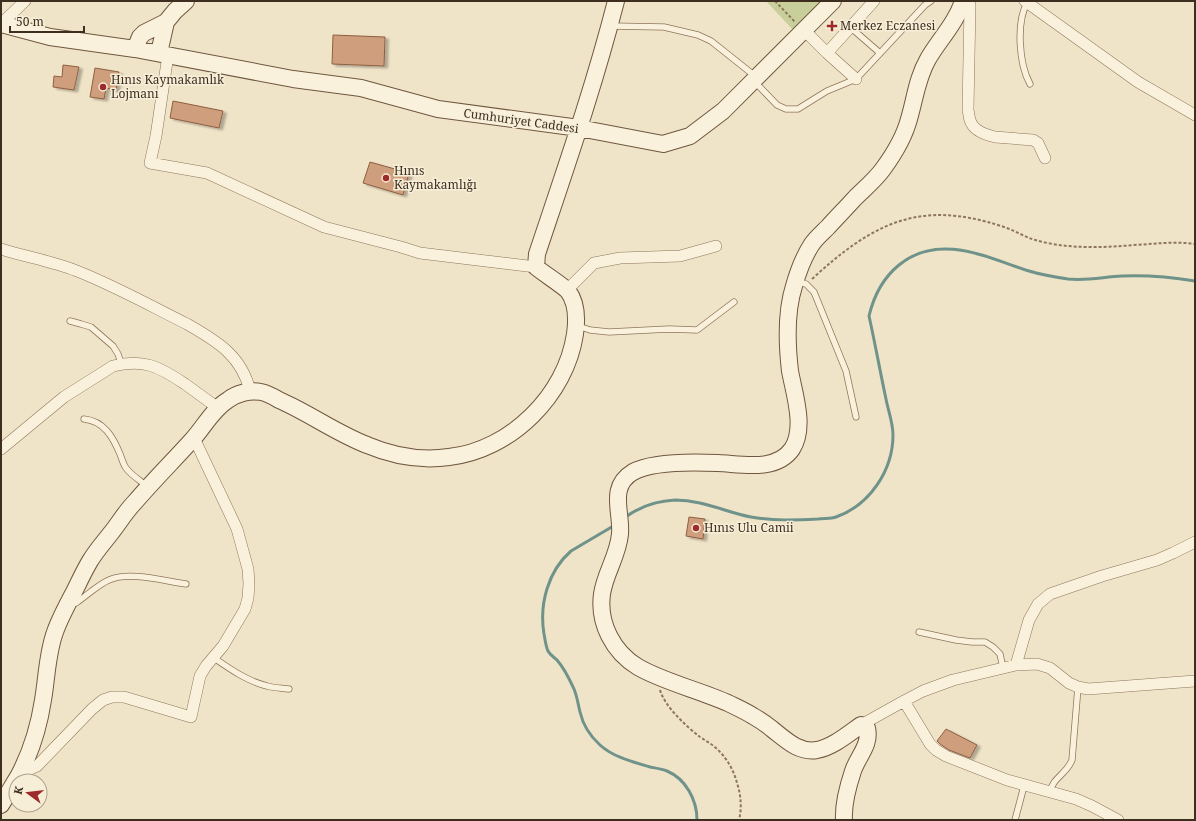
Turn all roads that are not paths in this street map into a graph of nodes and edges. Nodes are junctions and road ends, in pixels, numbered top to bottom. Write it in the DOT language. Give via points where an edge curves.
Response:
graph roads {
  1 [pos="25,1"];
  2 [pos="186,1"];
  3 [pos="616,1"];
  4 [pos="833,1"];
  5 [pos="874,1"];
  6 [pos="931,1"];
  7 [pos="963,1"];
  8 [pos="969,1"];
  9 [pos="1026,2"];
  10 [pos="166,22"];
  11 [pos="1,24"];
  12 [pos="802,24"];
  13 [pos="609,26"];
  14 [pos="850,27"];
  15 [pos="135,49"];
  16 [pos="827,52"];
  17 [pos="880,53"];
  18 [pos="163,54"];
  19 [pos="856,78"];
  20 [pos="755,79"];
  21 [pos="1030,84"];
  22 [pos="1195,115"];
  23 [pos="579,128"];
  24 [pos="1045,158"];
  25 [pos="716,246"];
  26 [pos="1,249"];
  27 [pos="536,268"];
  28 [pos="801,282"];
  29 [pos="567,290"];
  30 [pos="734,302"];
  31 [pos="70,321"];
  32 [pos="576,325"];
  33 [pos="122,363"];
  34 [pos="250,392"];
  35 [pos="218,408"];
  36 [pos="856,417"];
  37 [pos="84,419"];
  38 [pos="194,438"];
  39 [pos="1,449"];
  40 [pos="148,487"];
  41 [pos="1195,542"];
  42 [pos="186,584"];
  43 [pos="68,602"];
  44 [pos="919,632"];
  45 [pos="214,658"];
  46 [pos="1016,665"];
  47 [pos="1003,668"];
  48 [pos="1195,681"];
  49 [pos="1078,687"];
  50 [pos="289,689"];
  51 [pos="904,701"];
  52 [pos="861,726"];
  53 [pos="19,773"];
  54 [pos="21,773"];
  55 [pos="1024,786"];
  56 [pos="1050,792"];
  57 [pos="8,793"];
  58 [pos="1,805"];
  59 [pos="844,820"];
  60 [pos="1015,820"];
  61 [pos="1118,820"];
  1 -- 11 [label="street"];
  2 -- 10 [label="street"];
  3 -- 13 [label="street"];
  4 -- 12 [label="street, Cumhuriyet Caddesi"];
  5 -- 14 [label="street"];
  6 -- 17 [label="lane"];
  7 -- 28 [label="street" via="928,59 917,87 904,136 881,173 813,243 806,255"];
  8 -- 24 [label="street" via="970,122 979,130 994,137 1033,140 1038,143"];
  9 -- 21 [label="lane" via="1021,20 1020,46"];
  9 -- 22 [label="street" via="1138,82"];
  10 -- 15 [label="street" via="144,33"];
  10 -- 18 [label="street"];
  11 -- 15 [label="street, Cumhuriyet Caddesi" via="50,37"];
  12 -- 16 [label="street"];
  12 -- 20 [label="street, Cumhuriyet Caddesi"];
  13 -- 20 [label="lane" via="664,26 698,34 711,41"];
  13 -- 23 [label="street"];
  14 -- 16 [label="street"];
  14 -- 17 [label="lane"];
  15 -- 18 [label="street, Cumhuriyet Caddesi"];
  16 -- 19 [label="street"];
  17 -- 19 [label="lane"];
  18 -- 23 [label="street, Cumhuriyet Caddesi" via="293,79 361,88 438,109"];
  18 -- 27 [label="street" via="156,136 150,163 207,173 324,226 420,253"];
  19 -- 20 [label="lane" via="790,110 777,105"];
  20 -- 23 [label="street, Cumhuriyet Caddesi" via="723,111 690,136 663,144"];
  23 -- 27 [label="street" via="537,254"];
  25 -- 29 [label="street" via="680,256 620,258 594,263"];
  26 -- 34 [label="street" via="76,271 194,328 234,357 245,376"];
  27 -- 29 [label="street"];
  28 -- 36 [label="lane" via="814,292 846,371"];
  28 -- 52 [label="street" via="790,303 788,327 790,370 799,432 795,444 784,458 759,466 714,463 655,465 631,474 619,489 617,498 621,522 618,550 605,581 601,608 604,625 611,640 636,666 745,711 795,746 804,750 816,750 832,745"];
  29 -- 32 [label="street" via="576,312"];
  30 -- 32 [label="lane" via="697,330 609,332"];
  31 -- 33 [label="lane" via="91,327 113,346"];
  32 -- 34 [label="street" via="567,363 545,403 510,434 470,454 427,459 388,453 338,432 292,405 261,392"];
  33 -- 35 [label="street" via="140,363 157,367"];
  33 -- 39 [label="street" via="112,366 64,397"];
  34 -- 35 [label="street" via="238,394"];
  35 -- 38 [label="street"];
  37 -- 40 [label="lane" via="104,426 126,468"];
  38 -- 40 [label="street"];
  38 -- 45 [label="street" via="237,529 250,584 245,608"];
  40 -- 43 [label="street" via="91,560"];
  41 -- 46 [label="street" via="1157,560 1050,594 1038,604 1029,620"];
  42 -- 43 [label="lane" via="121,576 108,580 76,603"];
  43 -- 53 [label="street" via="52,639 39,721"];
  44 -- 47 [label="lane" via="956,640 984,642 1000,654"];
  45 -- 50 [label="lane" via="255,682"];
  45 -- 54 [label="street" via="200,676 191,717 124,697 102,700 37,766"];
  46 -- 47 [label="street"];
  46 -- 49 [label="street" via="1037,664 1050,668"];
  47 -- 51 [label="street" via="953,680"];
  48 -- 49 [label="street" via="1109,688"];
  49 -- 56 [label="lane" via="1072,760 1067,771 1055,780"];
  51 -- 52 [label="street"];
  51 -- 55 [label="street" via="936,750 960,762"];
  52 -- 59 [label="street" via="867,728 869,735 865,749 853,770 846,797"];
  55 -- 56 [label="street"];
  55 -- 60 [label="lane"];
  56 -- 61 [label="street" via="1076,799"];
  57 -- 58 [label="street"];
}
